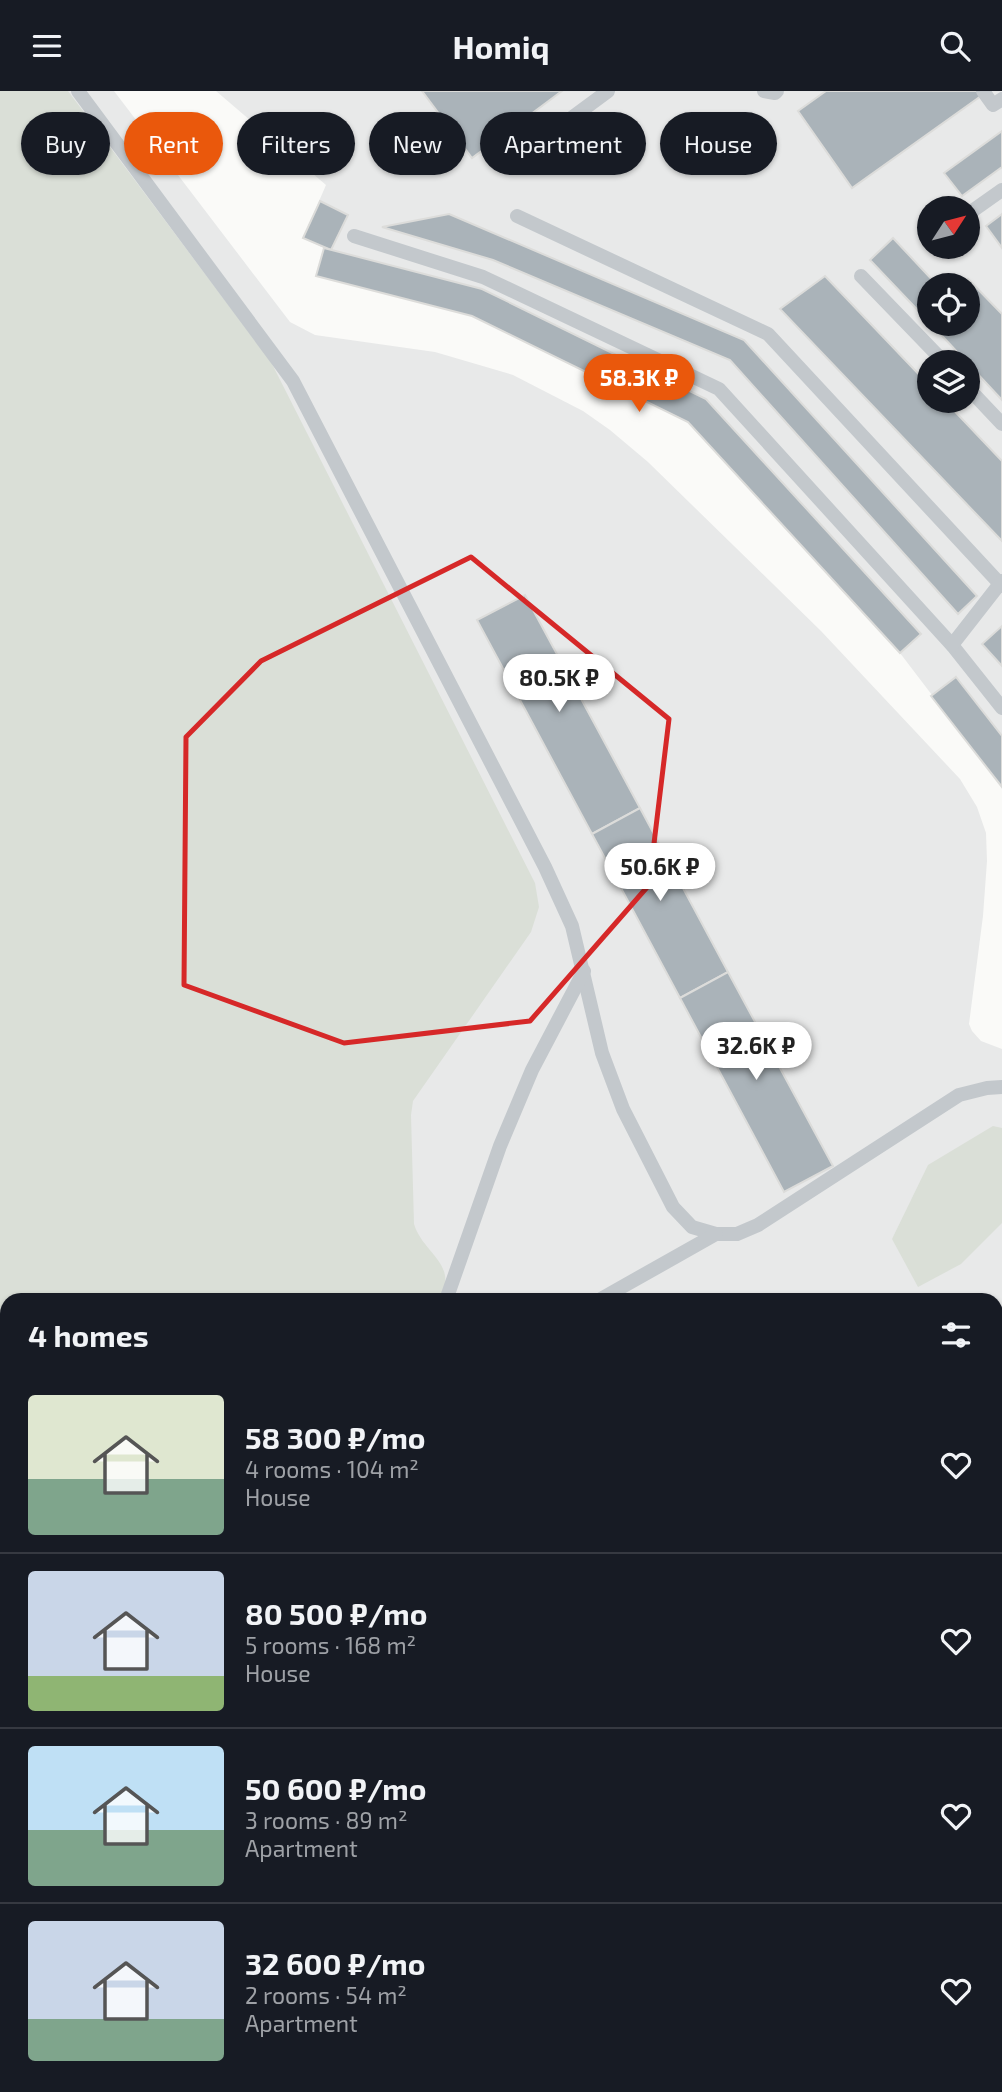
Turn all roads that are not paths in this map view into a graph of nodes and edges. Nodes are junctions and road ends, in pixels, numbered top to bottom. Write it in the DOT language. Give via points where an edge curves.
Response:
graph roads {
  1 [pos="78,91"];
  2 [pos="608,91"];
  3 [pos="983,91"];
  4 [pos="1002,99"];
  5 [pos="580,112"];
  6 [pos="1002,190"];
  7 [pos="980,206"];
  8 [pos="517,216"];
  9 [pos="354,236"];
  10 [pos="861,276"];
  11 [pos="932,350"];
  12 [pos="980,401"];
  13 [pos="1002,424"];
  14 [pos="1001,583"];
  15 [pos="952,645"];
  16 [pos="1002,708"];
  17 [pos="584,971"];
  18 [pos="1002,1087"];
  19 [pos="716,1234"];
  20 [pos="448,1293"];
  21 [pos="611,1293"];
  1 -- 17 [label="lane" via="293,381 545,867 572,926"];
  2 -- 5 [label="lane"];
  3 -- 4 [label="lane" via="993,105"];
  6 -- 7 [label="lane"];
  8 -- 14 [label="lane" via="768,334"];
  9 -- 15 [label="lane" via="483,277 719,389"];
  10 -- 11 [label="lane"];
  12 -- 13 [label="lane"];
  14 -- 15 [label="lane"];
  15 -- 16 [label="lane"];
  17 -- 19 [label="lane" via="602,1053 629,1120 673,1207 692,1227"];
  17 -- 20 [label="lane" via="532,1070 500,1146"];
  18 -- 19 [label="lane" via="959,1095 758,1225 737,1234"];
  19 -- 21 [label="lane"];
}
